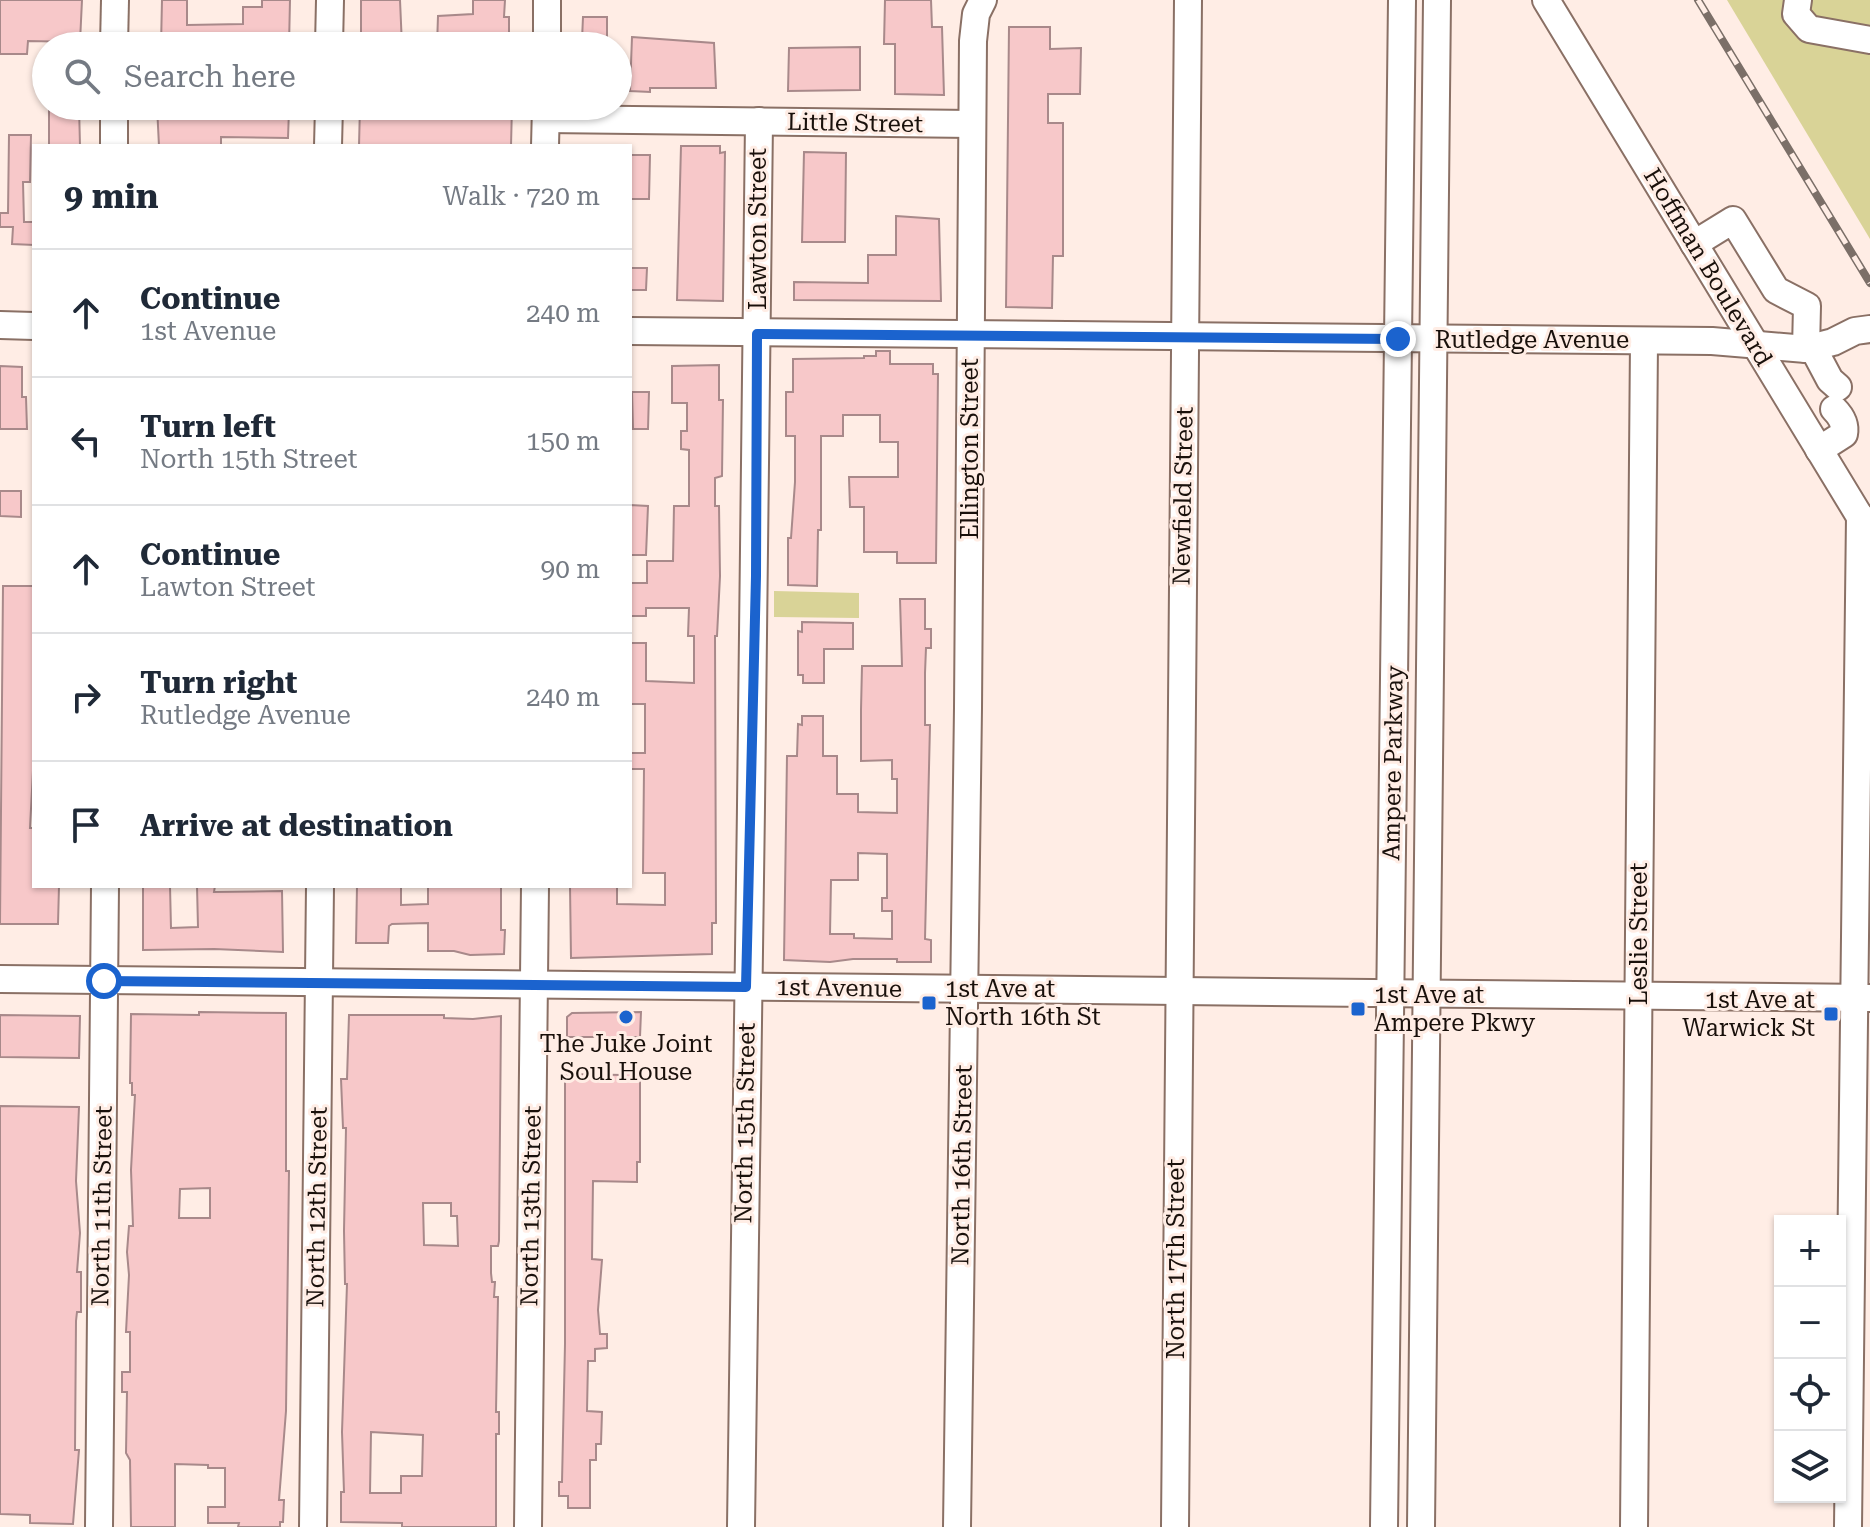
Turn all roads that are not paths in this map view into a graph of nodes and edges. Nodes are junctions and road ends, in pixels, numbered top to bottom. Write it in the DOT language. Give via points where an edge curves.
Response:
graph roads {
  1 [pos="115,0"];
  2 [pos="330,0"];
  3 [pos="547,0"];
  4 [pos="983,0"];
  5 [pos="1188,0"];
  6 [pos="1402,0"];
  7 [pos="1437,0"];
  8 [pos="1546,0"];
  9 [pos="1798,0"];
  10 [pos="114,32"];
  11 [pos="329,32"];
  12 [pos="547,32"];
  13 [pos="1870,40"];
  14 [pos="632,116"];
  15 [pos="114,120"];
  16 [pos="329,120"];
  17 [pos="546,120"];
  18 [pos="759,121"];
  19 [pos="972,124"];
  20 [pos="114,144"];
  21 [pos="328,144"];
  22 [pos="545,144"];
  23 [pos="1694,244"];
  24 [pos="1865,324"];
  25 [pos="0,325"];
  26 [pos="32,326"];
  27 [pos="632,331"];
  28 [pos="757,334"];
  29 [pos="971,336"];
  30 [pos="1184,337"];
  31 [pos="1398,339"];
  32 [pos="1434,339"];
  33 [pos="1644,341"];
  34 [pos="1754,343"];
  35 [pos="1809,349"];
  36 [pos="1819,450"];
  37 [pos="1865,524"];
  38 [pos="756,576"];
  39 [pos="968,708"];
  40 [pos="105,888"];
  41 [pos="320,888"];
  42 [pos="535,888"];
  43 [pos="0,979"];
  44 [pos="104,981"];
  45 [pos="319,983"];
  46 [pos="534,985"];
  47 [pos="746,987"];
  48 [pos="964,990"];
  49 [pos="1178,991"];
  50 [pos="1391,993"];
  51 [pos="1427,994"];
  52 [pos="1638,996"];
  53 [pos="1862,998"];
  54 [pos="1861,1197"];
  55 [pos="1860,1409"];
  56 [pos="99,1527"];
  57 [pos="313,1527"];
  58 [pos="528,1527"];
  59 [pos="741,1527"];
  60 [pos="957,1527"];
  61 [pos="1175,1527"];
  62 [pos="1384,1527"];
  63 [pos="1421,1527"];
  64 [pos="1634,1527"];
  65 [pos="1848,1527"];
  1 -- 10 [label="street"];
  2 -- 11 [label="street"];
  3 -- 12 [label="street"];
  4 -- 19 [label="street, Ellington Street" via="974,26"];
  5 -- 30 [label="street, Newfield Street"];
  6 -- 31 [label="street, Ampere Parkway"];
  7 -- 32 [label="street, Ampere Parkway"];
  8 -- 23 [label="street, Hoffman Boulevard"];
  9 -- 13 [label="street" via="1796,14 1809,29"];
  14 -- 18 [label="street, Little Street"];
  15 -- 20 [label="street"];
  16 -- 21 [label="street"];
  17 -- 22 [label="street"];
  18 -- 19 [label="street, Little Street"];
  18 -- 28 [label="street, Lawton Street"];
  19 -- 29 [label="street, Ellington Street"];
  23 -- 34 [label="street, Hoffman Boulevard"];
  23 -- 35 [label="street" via="1733,220 1776,290 1807,306"];
  24 -- 35 [label="street, Rutledge Avenue"];
  25 -- 26 [label="street"];
  27 -- 28 [label="street, Rutledge Avenue"];
  28 -- 29 [label="street, Rutledge Avenue"];
  28 -- 38 [label="street, Lawton Street"];
  29 -- 30 [label="street, Rutledge Avenue"];
  29 -- 39 [label="street, Ellington Street"];
  30 -- 31 [label="street, Rutledge Avenue"];
  30 -- 49 [label="street, Newfield Street"];
  31 -- 32 [label="street, Rutledge Avenue"];
  31 -- 50 [label="street, Ampere Parkway"];
  32 -- 33 [label="street, Rutledge Avenue"];
  32 -- 51 [label="street, Ampere Parkway"];
  33 -- 34 [label="street, Rutledge Avenue"];
  33 -- 52 [label="street, Leslie Street"];
  34 -- 35 [label="street, Rutledge Avenue"];
  34 -- 36 [label="street, Hoffman Boulevard"];
  35 -- 36 [label="street" via="1836,398 1845,429"];
  36 -- 37 [label="street, Hoffman Boulevard"];
  37 -- 53 [label="street"];
  38 -- 47 [label="street, North 15th Street"];
  39 -- 48 [label="street, North 16th Street"];
  40 -- 44 [label="street, North 11th Street"];
  41 -- 45 [label="street, North 12th Street"];
  42 -- 46 [label="street, North 13th Street"];
  43 -- 44 [label="street, 1st Avenue"];
  44 -- 45 [label="street, 1st Avenue"];
  44 -- 56 [label="street, North 11th Street"];
  45 -- 46 [label="street, 1st Avenue"];
  45 -- 57 [label="street, North 12th Street"];
  46 -- 47 [label="street, 1st Avenue"];
  46 -- 58 [label="street, North 13th Street"];
  47 -- 48 [label="street, 1st Avenue"];
  47 -- 59 [label="street, North 15th Street"];
  48 -- 49 [label="street, 1st Avenue"];
  48 -- 60 [label="street, North 16th Street"];
  49 -- 50 [label="street, 1st Avenue"];
  49 -- 61 [label="street, North 17th Street"];
  50 -- 51 [label="street, 1st Avenue"];
  50 -- 62 [label="street, Ampere Parkway"];
  51 -- 52 [label="street, 1st Avenue"];
  51 -- 63 [label="street, Ampere Parkway"];
  52 -- 53 [label="street, 1st Avenue"];
  52 -- 64 [label="street, Leslie Street"];
  53 -- 54 [label="street"];
  54 -- 55 [label="street"];
  55 -- 65 [label="street"];
}
